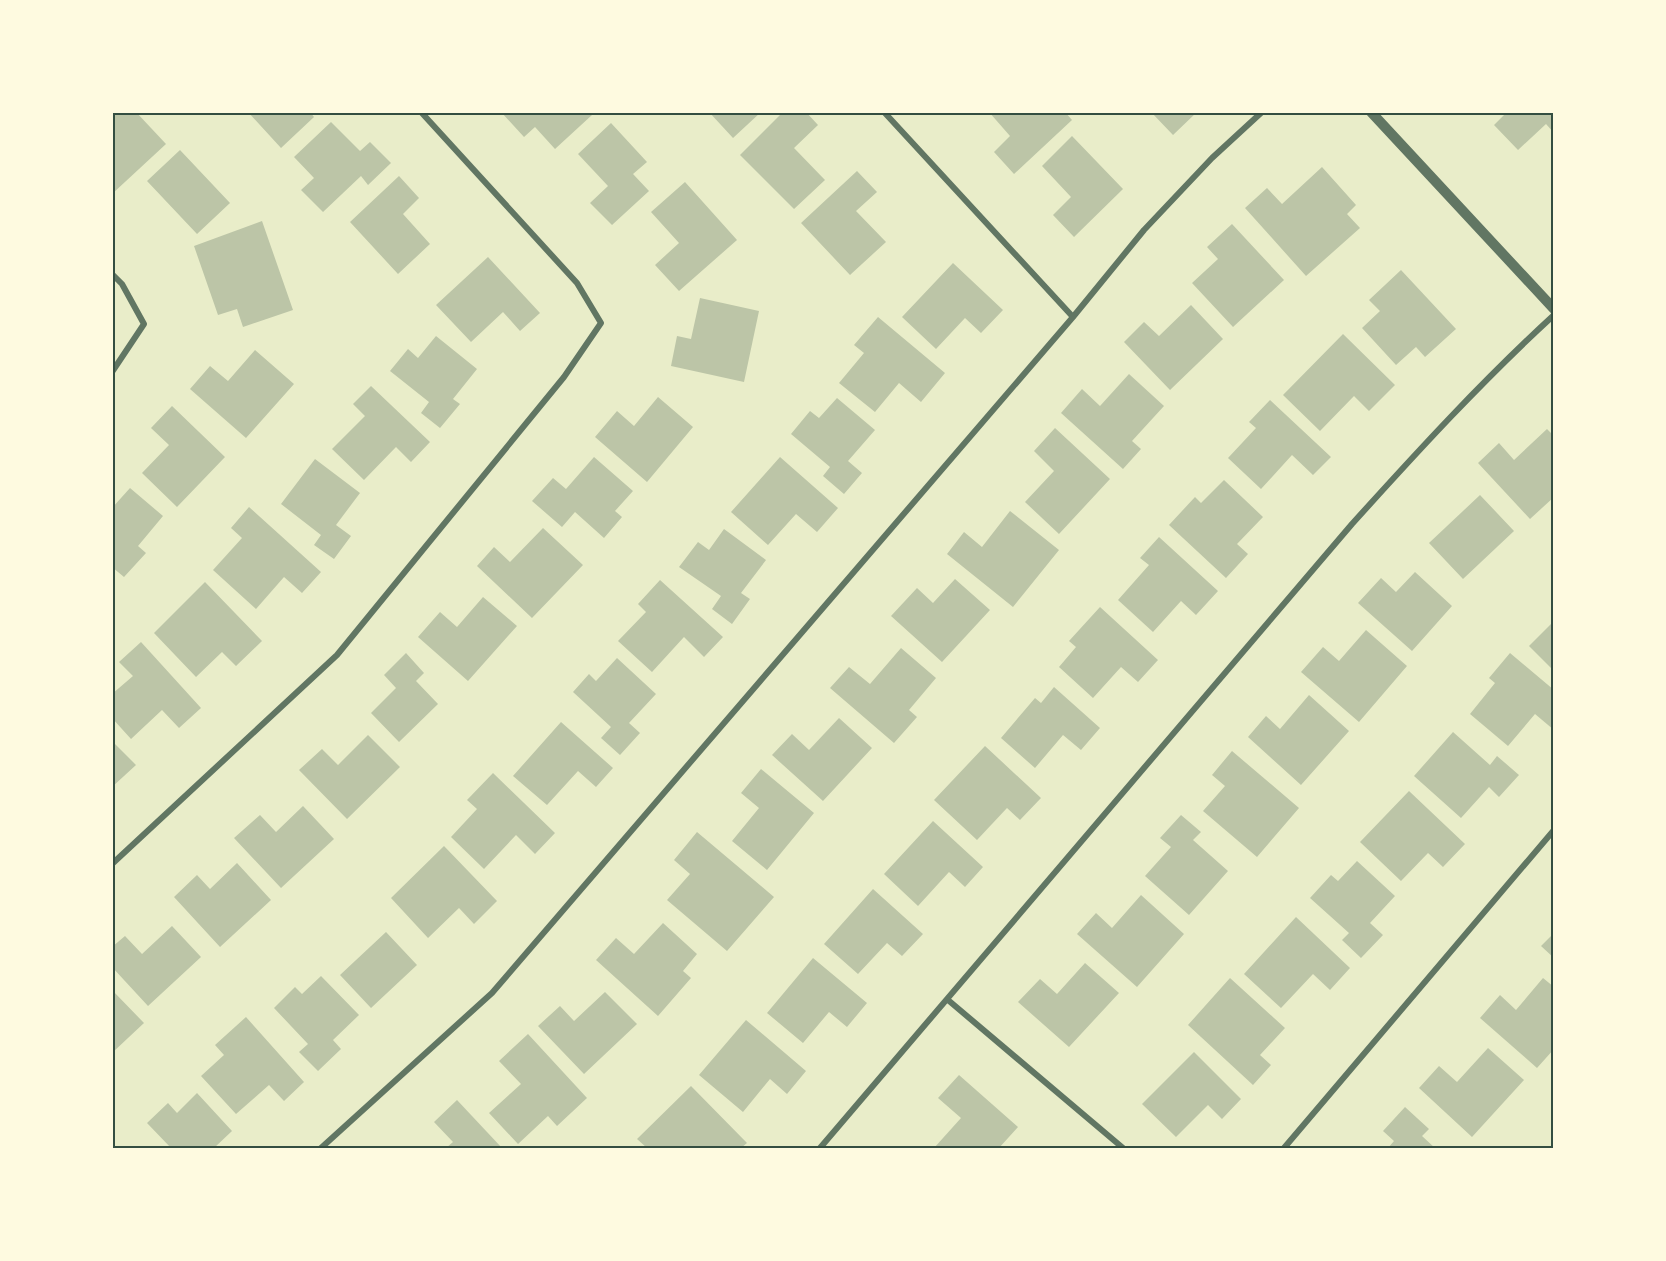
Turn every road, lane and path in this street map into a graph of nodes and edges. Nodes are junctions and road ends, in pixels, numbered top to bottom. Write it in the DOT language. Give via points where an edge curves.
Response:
graph roads {
  1 [pos="421,112"];
  2 [pos="884,112"];
  3 [pos="1262,112"];
  4 [pos="1371,112"];
  5 [pos="112,274"];
  6 [pos="1554,309"];
  7 [pos="1554,315"];
  8 [pos="1073,317"];
  9 [pos="112,372"];
  10 [pos="1554,830"];
  11 [pos="112,864"];
  12 [pos="948,1000"];
  13 [pos="321,1149"];
  14 [pos="820,1149"];
  15 [pos="1123,1149"];
  16 [pos="1284,1149"];
  1 -- 11 [label="street" via="577,282 601,323 564,377 337,655"];
  2 -- 8 [label="street"];
  3 -- 8 [label="street" via="1144,230"];
  4 -- 6 [label="street"];
  5 -- 9 [label="street" via="122,284 144,324"];
  7 -- 12 [label="street" via="1399,471"];
  8 -- 13 [label="street" via="492,993"];
  10 -- 16 [label="street"];
  12 -- 14 [label="street"];
  12 -- 15 [label="street"];
}
